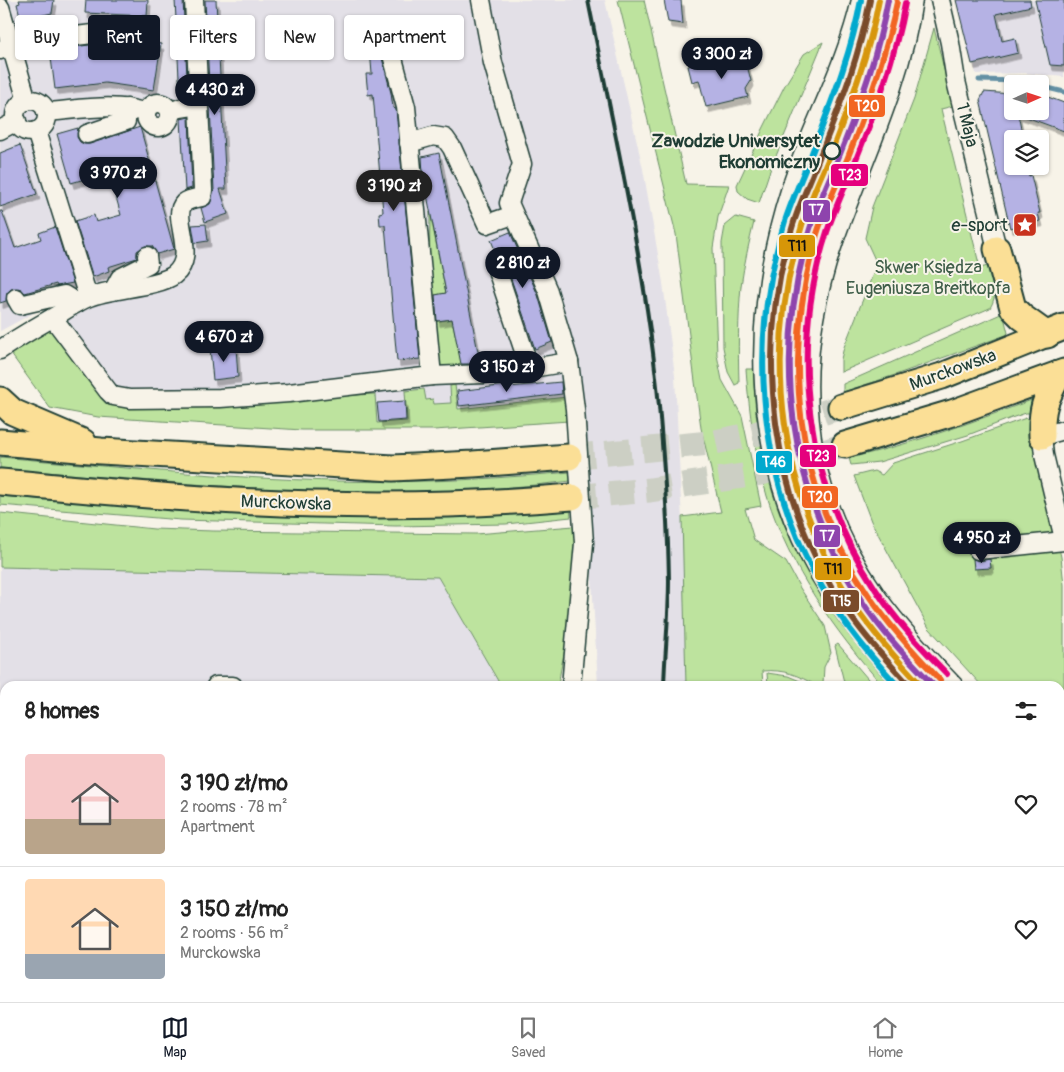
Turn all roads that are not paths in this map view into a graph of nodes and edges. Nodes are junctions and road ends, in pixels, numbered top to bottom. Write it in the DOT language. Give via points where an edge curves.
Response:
graph roads {
  1 [pos="194,0"];
  2 [pos="481,0"];
  3 [pos="861,0"];
  4 [pos="912,0"];
  5 [pos="940,0"];
  6 [pos="0,7"];
  7 [pos="88,35"];
  8 [pos="6,48"];
  9 [pos="393,60"];
  10 [pos="27,101"];
  11 [pos="199,105"];
  12 [pos="127,108"];
  13 [pos="46,112"];
  14 [pos="17,121"];
  15 [pos="0,130"];
  16 [pos="36,131"];
  17 [pos="87,134"];
  18 [pos="409,143"];
  19 [pos="513,215"];
  20 [pos="997,249"];
  21 [pos="147,256"];
  22 [pos="498,272"];
  23 [pos="114,289"];
  24 [pos="16,298"];
  25 [pos="82,300"];
  26 [pos="53,318"];
  27 [pos="1056,331"];
  28 [pos="0,350"];
  29 [pos="569,362"];
  30 [pos="530,369"];
  31 [pos="1062,373"];
  32 [pos="432,376"];
  33 [pos="0,400"];
  34 [pos="841,407"];
  35 [pos="1053,433"];
  36 [pos="0,442"];
  37 [pos="845,445"];
  38 [pos="101,451"];
  39 [pos="569,457"];
  40 [pos="0,482"];
  41 [pos="572,496"];
  42 [pos="1064,540"];
  43 [pos="978,550"];
  44 [pos="570,681"];
  45 [pos="901,681"];
  46 [pos="949,681"];
  1 -- 11 [label="street"];
  2 -- 19 [label="street" via="493,63 522,164 508,203"];
  3 -- 45 [label="street" via="848,45 790,190 772,258 764,320 763,368 772,451 781,487 805,548 847,616"];
  4 -- 46 [label="street" via="897,72 835,239 819,294 810,342 808,407 812,446 834,524 854,562 890,615"];
  5 -- 20 [label="street, 1 Maja"];
  6 -- 8 [label="street"];
  7 -- 8 [label="street" via="23,42"];
  8 -- 10 [label="street"];
  9 -- 18 [label="street" via="406,107"];
  10 -- 13 [label="street" via="41,104"];
  10 -- 14 [label="street" via="16,111"];
  11 -- 12 [label="street" via="170,112 167,124 160,127 146,121 145,113"];
  11 -- 23 [label="street" via="203,190 202,197 184,203 180,212 185,248 183,262 166,280"];
  12 -- 13 [label="street"];
  12 -- 17 [label="street" via="126,121"];
  13 -- 16 [label="street" via="45,125"];
  14 -- 15 [label="street"];
  14 -- 16 [label="street" via="25,130"];
  16 -- 25 [label="street"];
  18 -- 19 [label="street" via="433,136 445,138 487,224"];
  18 -- 32 [label="street"];
  19 -- 29 [label="street" via="548,291"];
  20 -- 27 [label="highway" via="1013,308 1022,317"];
  21 -- 23 [label="street" via="148,264 120,278"];
  22 -- 30 [label="street"];
  23 -- 25 [label="street"];
  24 -- 25 [label="street" via="20,304 64,296"];
  25 -- 26 [label="street"];
  26 -- 28 [label="street"];
  26 -- 32 [label="street" via="108,391 117,397 130,399 279,394"];
  27 -- 34 [label="highway, Murckowska" via="942,376"];
  29 -- 30 [label="street"];
  29 -- 44 [label="street" via="584,543"];
  30 -- 32 [label="street"];
  31 -- 35 [label="highway" via="1044,402 1041,418"];
  31 -- 37 [label="highway" via="952,413"];
  33 -- 38 [label="highway" via="13,412"];
  35 -- 42 [label="street" via="1044,455"];
  36 -- 38 [label="highway"];
  38 -- 39 [label="highway" via="393,468"];
  40 -- 41 [label="highway, Murckowska" via="219,500 312,504 435,505"];
  42 -- 43 [label="street"];
}
